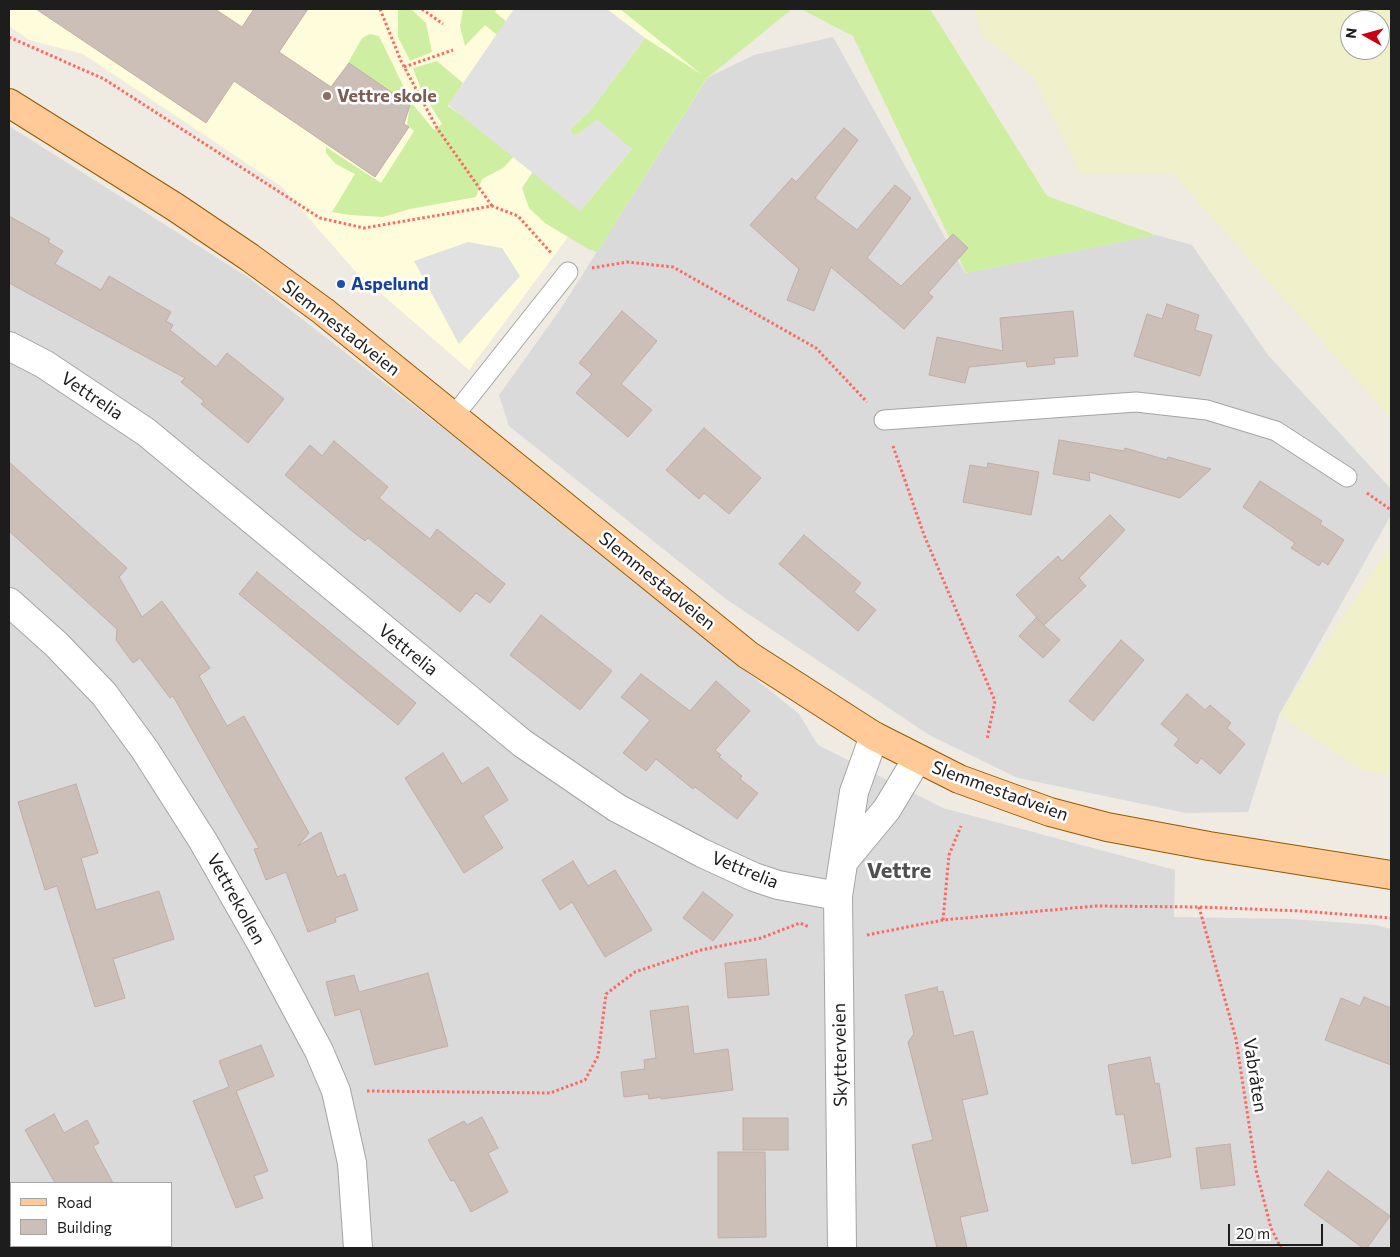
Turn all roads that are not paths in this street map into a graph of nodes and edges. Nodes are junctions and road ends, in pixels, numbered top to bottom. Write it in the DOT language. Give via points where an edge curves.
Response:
graph roads {
  1 [pos="9,103"];
  2 [pos="568,272"];
  3 [pos="9,346"];
  4 [pos="453,417"];
  5 [pos="884,420"];
  6 [pos="1347,477"];
  7 [pos="9,602"];
  8 [pos="874,736"];
  9 [pos="917,759"];
  10 [pos="844,863"];
  11 [pos="1391,875"];
  12 [pos="838,896"];
  13 [pos="358,1248"];
  14 [pos="842,1248"];
  1 -- 4 [label="main road, Slemmestadveien" via="249,257"];
  2 -- 4 [label="lane"];
  3 -- 12 [label="street, Vettrelia" via="44,364 146,432 522,743 616,808 754,877 778,885"];
  4 -- 8 [label="main road, Slemmestadveien" via="748,655"];
  5 -- 6 [label="lane" via="1136,402 1206,410 1276,431"];
  7 -- 13 [label="street, Vettrekollen" via="57,645 104,694 145,750 246,915 319,1051 336,1090 352,1163"];
  8 -- 9 [label="main road, Slemmestadveien"];
  8 -- 10 [label="street, Skytterveien" via="854,792"];
  9 -- 10 [label="street, Skytterveien" via="887,809"];
  9 -- 11 [label="main road, Slemmestadveien" via="960,779 1050,812 1107,827"];
  10 -- 12 [label="street, Skytterveien"];
  12 -- 14 [label="street, Skytterveien"];
}
